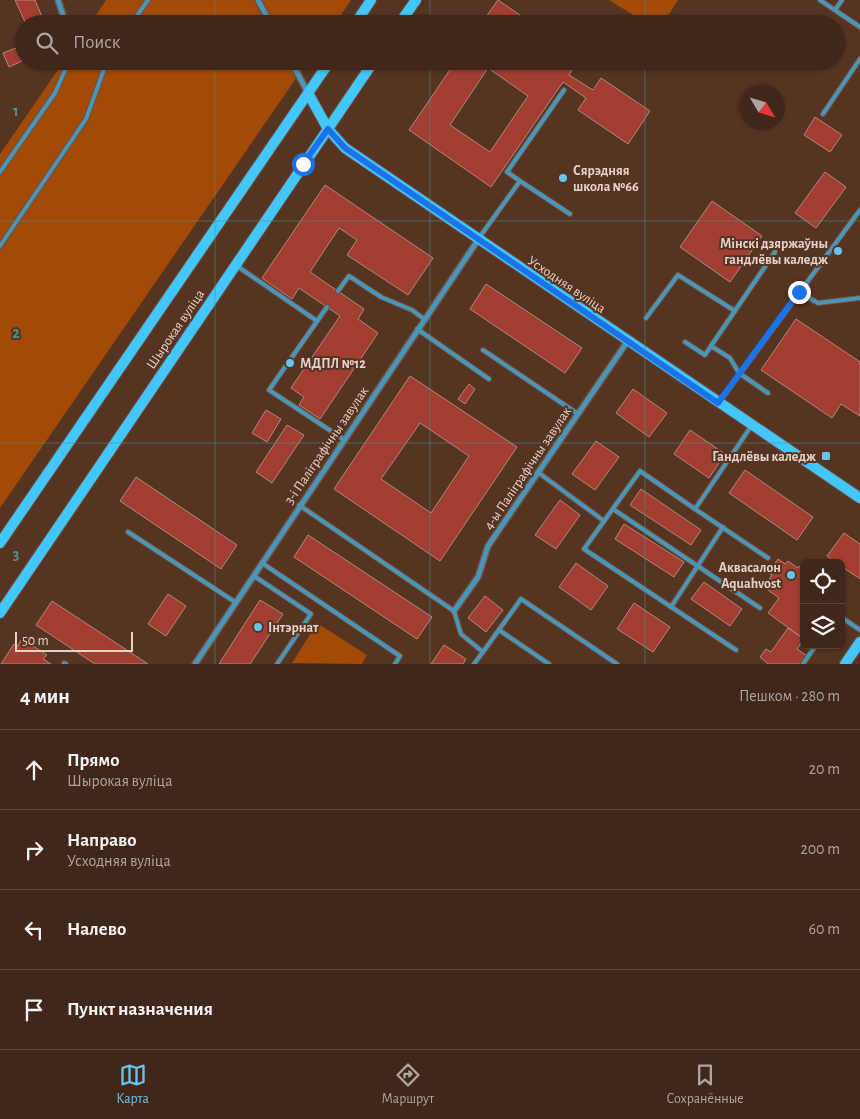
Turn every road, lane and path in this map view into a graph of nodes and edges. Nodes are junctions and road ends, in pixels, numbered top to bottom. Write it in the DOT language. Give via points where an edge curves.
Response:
graph roads {
  1 [pos="58,0"];
  2 [pos="148,0"];
  3 [pos="258,0"];
  4 [pos="371,0"];
  5 [pos="416,0"];
  6 [pos="820,0"];
  7 [pos="842,0"];
  8 [pos="835,10"];
  9 [pos="63,15"];
  10 [pos="137,15"];
  11 [pos="266,15"];
  12 [pos="361,15"];
  13 [pos="405,15"];
  14 [pos="842,15"];
  15 [pos="845,17"];
  16 [pos="860,27"];
  17 [pos="860,59"];
  18 [pos="65,70"];
  19 [pos="104,70"];
  20 [pos="296,70"];
  21 [pos="324,70"];
  22 [pos="368,70"];
  23 [pos="564,90"];
  24 [pos="308,93"];
  25 [pos="823,114"];
  26 [pos="328,129"];
  27 [pos="0,172"];
  28 [pos="520,181"];
  29 [pos="860,210"];
  30 [pos="570,214"];
  31 [pos="478,240"];
  32 [pos="0,246"];
  33 [pos="775,252"];
  34 [pos="235,265"];
  35 [pos="338,291"];
  36 [pos="799,292"];
  37 [pos="860,298"];
  38 [pos="327,307"];
  39 [pos="735,311"];
  40 [pos="646,318"];
  41 [pos="424,319"];
  42 [pos="317,321"];
  43 [pos="417,330"];
  44 [pos="627,342"];
  45 [pos="685,342"];
  46 [pos="711,346"];
  47 [pos="483,350"];
  48 [pos="739,374"];
  49 [pos="489,379"];
  50 [pos="768,393"];
  51 [pos="718,403"];
  52 [pos="578,414"];
  53 [pos="752,425"];
  54 [pos="344,439"];
  55 [pos="539,472"];
  56 [pos="860,498"];
  57 [pos="299,505"];
  58 [pos="695,508"];
  59 [pos="613,509"];
  60 [pos="604,521"];
  61 [pos="723,527"];
  62 [pos="128,532"];
  63 [pos="0,543"];
  64 [pos="768,558"];
  65 [pos="262,563"];
  66 [pos="697,566"];
  67 [pos="254,576"];
  68 [pos="235,602"];
  69 [pos="671,607"];
  70 [pos="760,608"];
  71 [pos="454,611"];
  72 [pos="0,613"];
  73 [pos="845,620"];
  74 [pos="499,630"];
  75 [pos="860,630"];
  76 [pos="860,642"];
  77 [pos="813,649"];
  78 [pos="736,650"];
  79 [pos="483,652"];
  80 [pos="476,662"];
  81 [pos="195,664"];
  82 [pos="277,664"];
  83 [pos="395,664"];
  84 [pos="483,664"];
  85 [pos="549,664"];
  86 [pos="617,664"];
  87 [pos="803,664"];
  88 [pos="845,664"];
  1 -- 9 [label="street"];
  2 -- 10 [label="lane"];
  3 -- 11 [label="street"];
  4 -- 12 [label="main road"];
  5 -- 13 [label="main road"];
  6 -- 8 [label="lane"];
  7 -- 8 [label="lane"];
  8 -- 14 [label="lane"];
  15 -- 16 [label="lane"];
  17 -- 25 [label="lane"];
  18 -- 27 [label="lane" via="55,93"];
  19 -- 32 [label="lane" via="86,119"];
  20 -- 24 [label="street, Усходняя вуліца"];
  21 -- 24 [label="main road, Шырокая вуліца"];
  22 -- 26 [label="main road, Шырокая вуліца"];
  23 -- 28 [label="lane" via="507,172"];
  24 -- 26 [label="main road, Усходняя вуліца"];
  24 -- 63 [label="main road, Шырокая вуліца"];
  26 -- 31 [label="main road, Усходняя вуліца" via="345,148"];
  26 -- 34 [label="main road, Шырокая вуліца"];
  28 -- 30 [label="lane"];
  28 -- 31 [label="lane"];
  29 -- 36 [label="lane"];
  31 -- 41 [label="street, 3-і Паліграфічны завулак"];
  31 -- 44 [label="main road, Усходняя вуліца"];
  33 -- 39 [label="lane"];
  34 -- 42 [label="lane"];
  34 -- 72 [label="main road, Шырокая вуліца"];
  35 -- 41 [label="lane" via="348,276"];
  36 -- 37 [label="lane" via="818,303"];
  36 -- 48 [label="lane"];
  38 -- 42 [label="lane"];
  39 -- 40 [label="lane" via="678,275"];
  39 -- 46 [label="lane"];
  41 -- 43 [label="street, 3-і Паліграфічны завулак"];
  42 -- 54 [label="lane" via="269,390"];
  43 -- 49 [label="lane"];
  43 -- 54 [label="street, 3-і Паліграфічны завулак"];
  44 -- 51 [label="main road, Усходняя вуліца"];
  44 -- 52 [label="street, 4-ы Паліграфічны завулак"];
  45 -- 46 [label="lane" via="705,355"];
  46 -- 48 [label="lane" via="730,358"];
  47 -- 52 [label="lane"];
  48 -- 50 [label="lane"];
  48 -- 51 [label="lane"];
  51 -- 53 [label="main road, Усходняя вуліца"];
  52 -- 55 [label="street, 4-ы Паліграфічны завулак"];
  53 -- 56 [label="main road, Усходняя вуліца"];
  53 -- 58 [label="lane"];
  54 -- 57 [label="street, 3-і Паліграфічны завулак"];
  55 -- 60 [label="lane"];
  55 -- 71 [label="street, 4-ы Паліграфічны завулак" via="488,546 478,577"];
  57 -- 65 [label="street, 3-і Паліграфічны завулак"];
  57 -- 71 [label="lane"];
  58 -- 59 [label="lane" via="640,471"];
  58 -- 61 [label="lane"];
  59 -- 60 [label="lane"];
  59 -- 66 [label="lane"];
  60 -- 69 [label="lane" via="584,549"];
  61 -- 64 [label="lane"];
  61 -- 66 [label="lane"];
  62 -- 68 [label="lane"];
  65 -- 67 [label="street, 3-і Паліграфічны завулак"];
  65 -- 83 [label="lane" via="400,656"];
  66 -- 69 [label="lane"];
  66 -- 70 [label="lane"];
  67 -- 68 [label="street, 3-і Паліграфічны завулак"];
  67 -- 82 [label="lane" via="311,614"];
  68 -- 81 [label="street, 3-і Паліграфічны завулак"];
  69 -- 78 [label="lane"];
  71 -- 79 [label="lane" via="461,634"];
  73 -- 75 [label="lane"];
  74 -- 79 [label="lane"];
  74 -- 85 [label="lane"];
  74 -- 86 [label="lane" via="521,599"];
  76 -- 88 [label="main road"];
  77 -- 87 [label="lane"];
  79 -- 80 [label="lane"];
  80 -- 84 [label="lane"];
}
